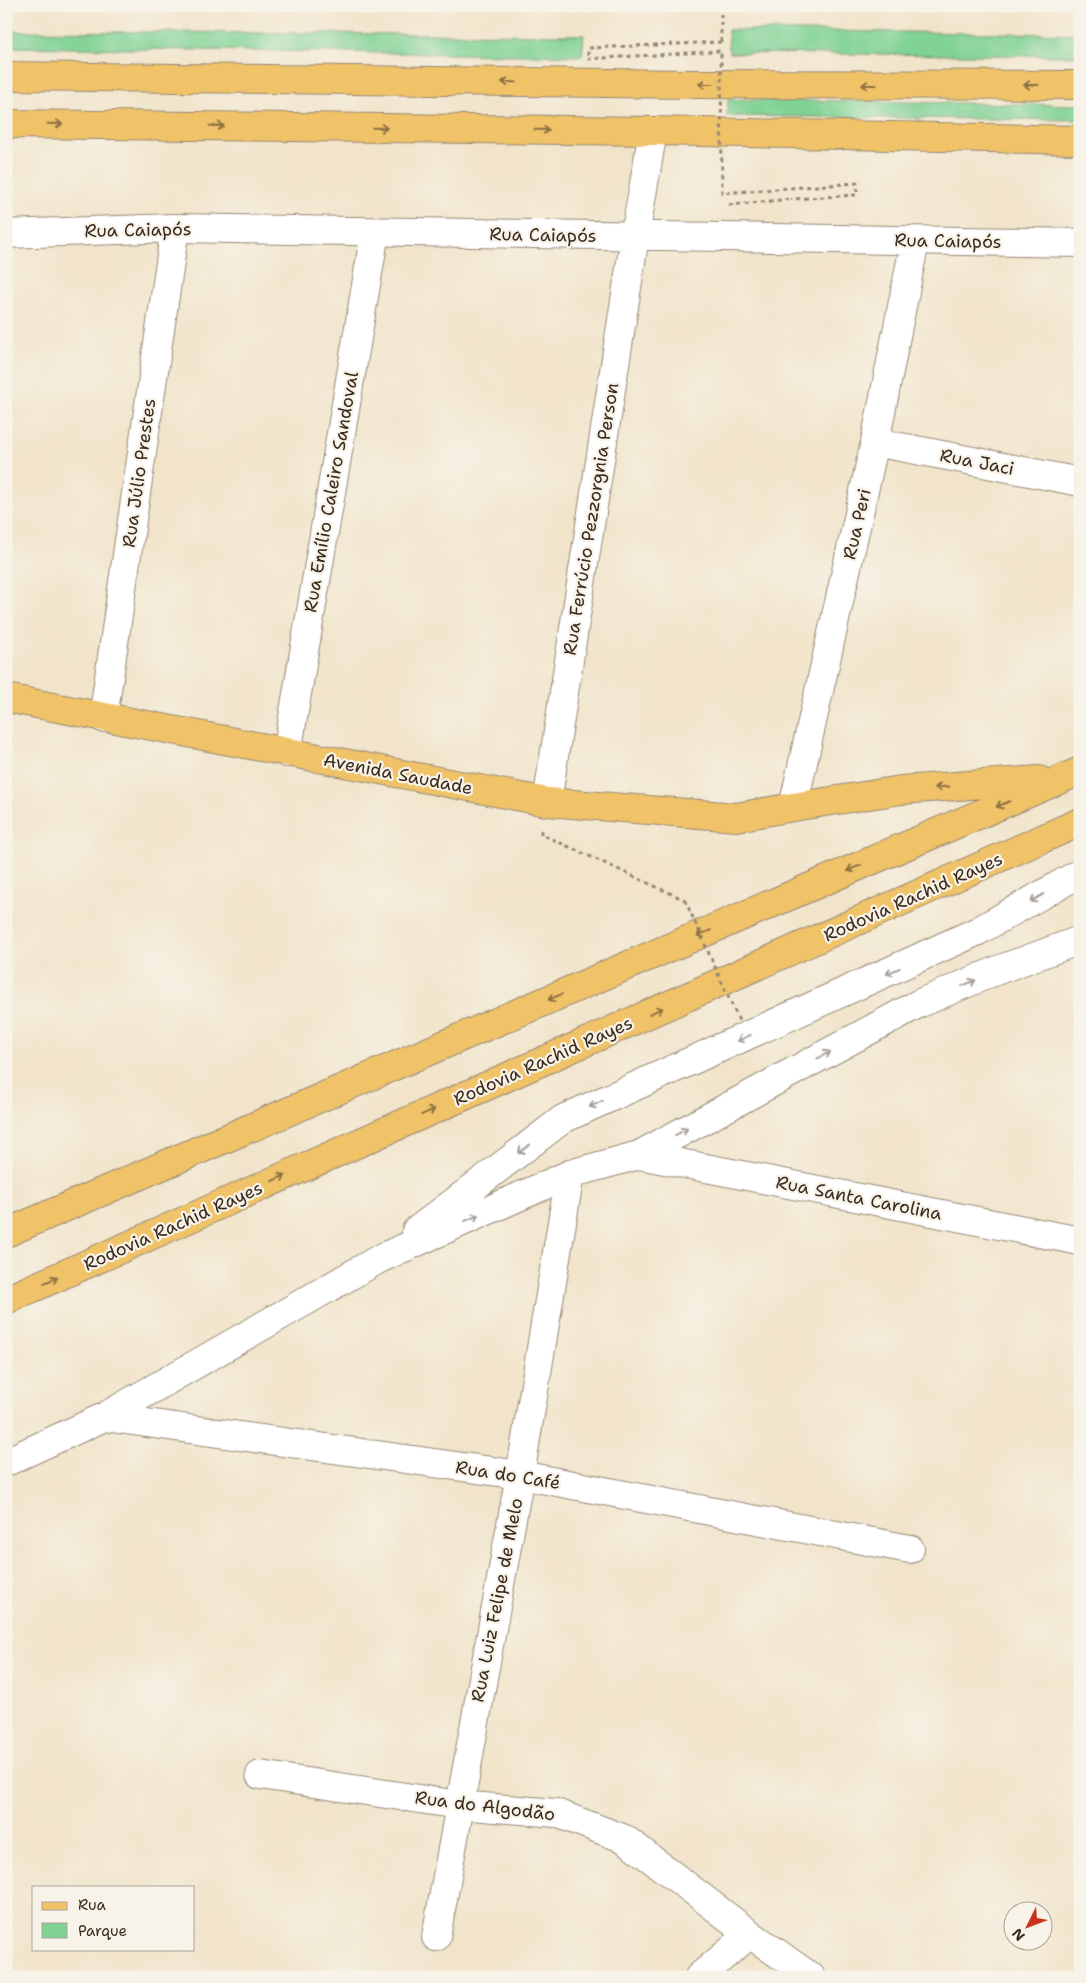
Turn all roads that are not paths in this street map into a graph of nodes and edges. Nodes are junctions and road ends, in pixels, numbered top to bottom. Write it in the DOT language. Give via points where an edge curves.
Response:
graph roads {
  1 [pos="6,76"];
  2 [pos="1080,85"];
  3 [pos="6,124"];
  4 [pos="653,131"];
  5 [pos="1080,140"];
  6 [pos="175,228"];
  7 [pos="375,232"];
  8 [pos="6,234"];
  9 [pos="635,236"];
  10 [pos="915,241"];
  11 [pos="1080,243"];
  12 [pos="875,442"];
  13 [pos="1080,482"];
  14 [pos="6,698"];
  15 [pos="103,718"];
  16 [pos="287,753"];
  17 [pos="1070,775"];
  18 [pos="547,802"];
  19 [pos="793,807"];
  20 [pos="1080,822"];
  21 [pos="1080,873"];
  22 [pos="978,931"];
  23 [pos="1080,940"];
  24 [pos="998,970"];
  25 [pos="639,1155"];
  26 [pos="570,1174"];
  27 [pos="6,1233"];
  28 [pos="1080,1242"];
  29 [pos="379,1259"];
  30 [pos="6,1300"];
  31 [pos="104,1417"];
  32 [pos="6,1462"];
  33 [pos="520,1476"];
  34 [pos="910,1549"];
  35 [pos="260,1776"];
  36 [pos="459,1805"];
  37 [pos="750,1934"];
  38 [pos="436,1937"];
  39 [pos="699,1977"];
  40 [pos="811,1977"];
  2 -- 1 [label="main road, one-way"];
  3 -- 4 [label="main road, one-way"];
  4 -- 5 [label="main road"];
  4 -- 9 [label="street, Rua Ferrúcio Pezzorgnia Person"];
  6 -- 7 [label="street, Rua Caiapós"];
  6 -- 8 [label="street, Rua Caiapós"];
  6 -- 15 [label="street, Rua Júlio Prestes"];
  7 -- 9 [label="street, Rua Caiapós"];
  7 -- 16 [label="street, Rua Emílio Caleiro Sandoval"];
  9 -- 10 [label="street, Rua Caiapós"];
  9 -- 18 [label="street, Rua Ferrúcio Pezzorgnia Person"];
  10 -- 11 [label="street, Rua Caiapós"];
  10 -- 12 [label="street, Rua Peri"];
  12 -- 13 [label="street, Rua Jaci"];
  12 -- 19 [label="street, Rua Peri"];
  14 -- 15 [label="main road, Avenida Saudade"];
  15 -- 16 [label="main road, Avenida Saudade"];
  16 -- 18 [label="main road, Avenida Saudade"];
  17 -- 19 [label="main road, Avenida Saudade, one-way" via="901,790"];
  17 -- 27 [label="main road, one-way"];
  18 -- 19 [label="main road, Avenida Saudade" via="737,817"];
  30 -- 20 [label="main road, Rodovia Rachid Rayes, one-way"];
  21 -- 22 [label="street, one-way"];
  22 -- 24 [label="street"];
  22 -- 29 [label="street, one-way" via="563,1119"];
  23 -- 24 [label="street"];
  25 -- 24 [label="street, one-way" via="918,1004"];
  25 -- 26 [label="street"];
  25 -- 28 [label="street, Rua Santa Carolina"];
  29 -- 26 [label="street, one-way"];
  26 -- 33 [label="street, Rua Luiz Felipe de Melo"];
  29 -- 31 [label="street"];
  31 -- 32 [label="street"];
  31 -- 33 [label="street, Rua do Café"];
  33 -- 34 [label="street, Rua do Café"];
  33 -- 36 [label="street, Rua Luiz Felipe de Melo"];
  35 -- 36 [label="street, Rua do Algodão"];
  36 -- 37 [label="street, Rua do Algodão" via="556,1813 625,1839"];
  36 -- 38 [label="street, Rua Luiz Felipe de Melo"];
  37 -- 39 [label="street"];
  37 -- 40 [label="street, Rua do Algodão"];
}
